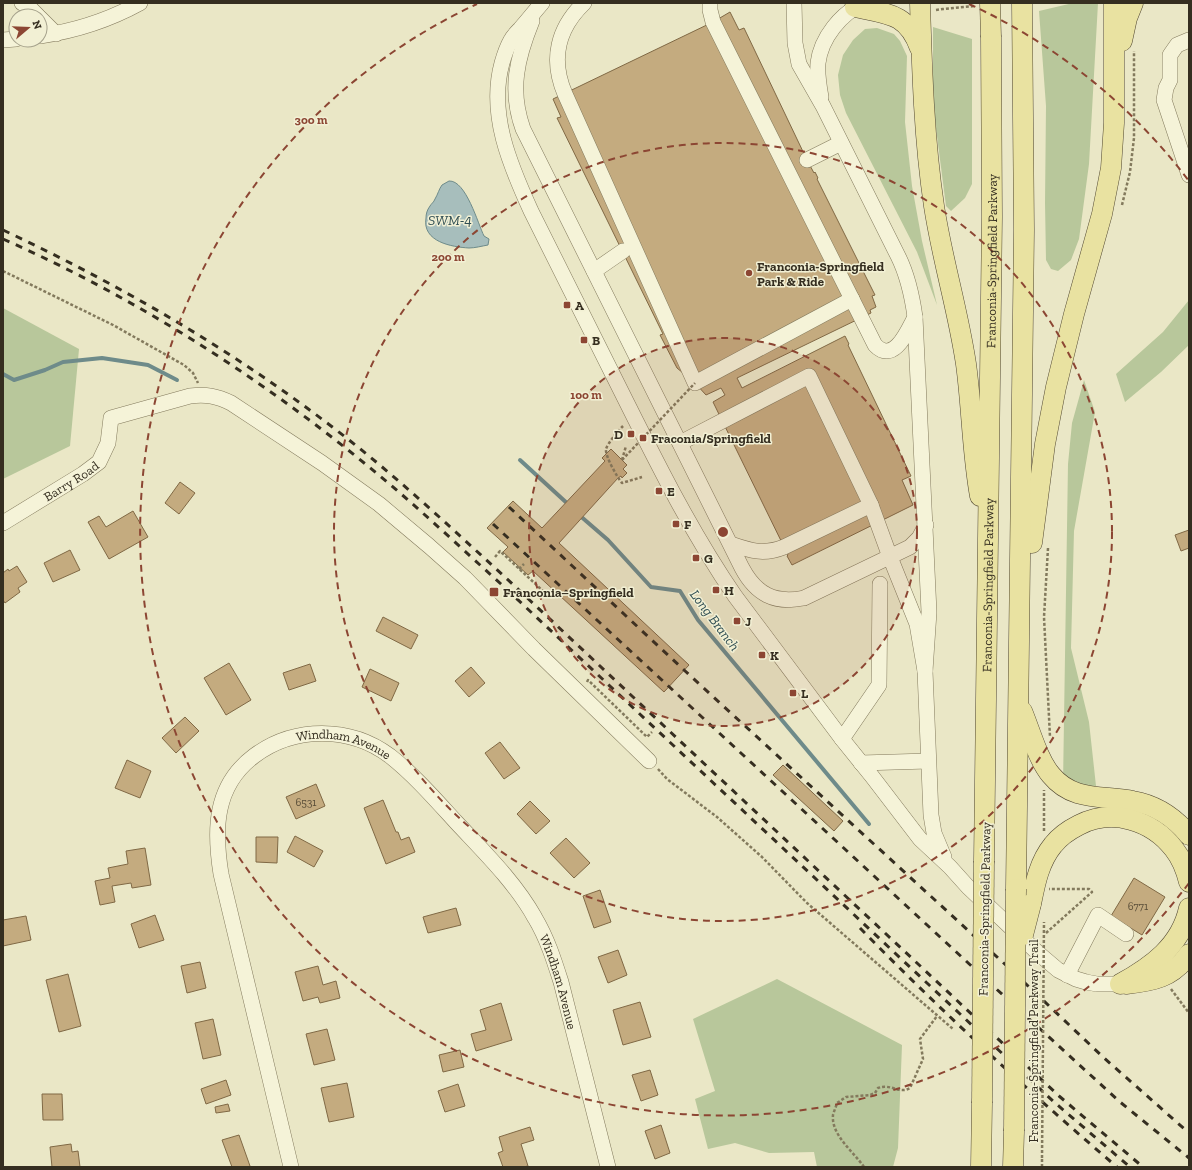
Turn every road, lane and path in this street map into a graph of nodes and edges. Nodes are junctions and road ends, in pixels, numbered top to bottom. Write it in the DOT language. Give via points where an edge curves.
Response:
graph roads {
  1 [pos="584,3"];
  2 [pos="710,3"];
  3 [pos="794,3"];
  4 [pos="1022,3"];
  5 [pos="1114,3"];
  6 [pos="1133,3"];
  7 [pos="984,4"];
  8 [pos="131,5"];
  9 [pos="860,5"];
  10 [pos="540,6"];
  11 [pos="925,7"];
  12 [pos="48,26"];
  13 [pos="56,34"];
  14 [pos="48,35"];
  15 [pos="1189,40"];
  16 [pos="1134,44"];
  17 [pos="922,52"];
  18 [pos="1115,78"];
  19 [pos="823,106"];
  20 [pos="841,143"];
  21 [pos="807,160"];
  22 [pos="1189,175"];
  23 [pos="1121,208"];
  24 [pos="623,251"];
  25 [pos="3,271"];
  26 [pos="594,271"];
  27 [pos="852,299"];
  28 [pos="915,317"];
  29 [pos="695,383"];
  30 [pos="201,394"];
  31 [pos="619,430"];
  32 [pos="680,443"];
  33 [pos="626,446"];
  34 [pos="642,477"];
  35 [pos="871,505"];
  36 [pos="3,523"];
  37 [pos="926,525"];
  38 [pos="731,544"];
  39 [pos="1048,546"];
  40 [pos="989,548"];
  41 [pos="495,557"];
  42 [pos="890,557"];
  43 [pos="524,564"];
  44 [pos="519,569"];
  45 [pos="848,577"];
  46 [pos="880,584"];
  47 [pos="905,591"];
  48 [pos="538,596"];
  49 [pos="1019,640"];
  50 [pos="925,671"];
  51 [pos="1019,702"];
  52 [pos="842,739"];
  53 [pos="1050,739"];
  54 [pos="649,761"];
  55 [pos="928,761"];
  56 [pos="861,763"];
  57 [pos="1044,788"];
  58 [pos="1044,835"];
  59 [pos="1189,835"];
  60 [pos="950,867"];
  61 [pos="1189,882"];
  62 [pos="1043,889"];
  63 [pos="1189,908"];
  64 [pos="1037,910"];
  65 [pos="1046,933"];
  66 [pos="1126,934"];
  67 [pos="1189,954"];
  68 [pos="1015,970"];
  69 [pos="1067,975"];
  70 [pos="1120,984"];
  71 [pos="1169,986"];
  72 [pos="1189,1013"];
  73 [pos="937,1016"];
  74 [pos="953,1029"];
  75 [pos="291,1167"];
  76 [pos="608,1167"];
  77 [pos="864,1167"];
  78 [pos="981,1167"];
  79 [pos="1013,1167"];
  80 [pos="1042,1167"];
  1 -- 29 [label="street" via="563,31 558,47 558,73 562,88"];
  2 -- 27 [label="street" via="711,16"];
  3 -- 19 [label="street" via="799,64"];
  4 -- 49 [label="main road" via="1024,230"];
  5 -- 18 [label="main road"];
  6 -- 18 [label="main road" via="1127,18"];
  7 -- 11 [label="path" via="943,9"];
  7 -- 40 [label="main road, Franconia-Springfield Parkway, bridge" via="991,36"];
  8 -- 13 [label="street" via="93,24"];
  9 -- 17 [label="main road" via="895,16 905,22 914,33"];
  9 -- 19 [label="street" via="842,18 822,47 818,62 818,78"];
  10 -- 26 [label="street" via="523,42 515,85 517,109 527,137"];
  10 -- 52 [label="street" via="510,41 498,83 502,133 514,173 658,465 694,531 735,596"];
  11 -- 17 [label="main road"];
  12 -- 13 [label="street"];
  13 -- 14 [label="street"];
  15 -- 22 [label="street" via="1177,45 1170,55 1170,80 1164,100"];
  16 -- 23 [label="path" via="1134,138 1130,172"];
  17 -- 40 [label="main road" via="932,186 966,363 976,472"];
  18 -- 49 [label="main road" via="1113,145 1107,191 1064,352 1050,416"];
  19 -- 20 [label="street"];
  20 -- 21 [label="street"];
  20 -- 28 [label="street" via="903,266"];
  24 -- 26 [label="street"];
  25 -- 30 [label="path" via="113,325 184,365 193,373"];
  26 -- 32 [label="street"];
  27 -- 28 [label="street" via="875,345 882,350 898,346"];
  27 -- 29 [label="street"];
  28 -- 37 [label="street"];
  29 -- 33 [label="path, bridge" via="622,460"];
  30 -- 36 [label="street, Barry Road" via="111,418 108,443 99,462 84,474"];
  30 -- 54 [label="street" via="226,401 322,463 379,504 465,578"];
  31 -- 34 [label="path" via="606,448 606,454 622,483"];
  32 -- 35 [label="street" via="809,376"];
  32 -- 38 [label="street"];
  35 -- 38 [label="street" via="773,551 748,550"];
  35 -- 42 [label="street"];
  37 -- 42 [label="street" via="915,542"];
  37 -- 50 [label="street" via="929,623"];
  38 -- 45 [label="street" via="747,578 757,589 771,597 788,600 804,598"];
  39 -- 53 [label="path" via="1044,617"];
  40 -- 78 [label="main road, Franconia-Springfield Parkway, bridge"];
  41 -- 44 [label="path" via="500,551"];
  42 -- 45 [label="street"];
  42 -- 47 [label="street"];
  43 -- 44 [label="path"];
  44 -- 48 [label="path" via="544,591"];
  45 -- 46 [label="street"];
  46 -- 47 [label="street"];
  46 -- 52 [label="street" via="879,685"];
  47 -- 50 [label="street" via="917,624"];
  49 -- 51 [label="main road"];
  50 -- 55 [label="street"];
  51 -- 59 [label="main road" via="1046,768 1060,784 1075,793 1090,797 1134,801 1155,807 1173,818"];
  51 -- 68 [label="main road, bridge"];
  52 -- 56 [label="street"];
  54 -- 73 [label="path" via="667,779 718,817 807,903"];
  55 -- 56 [label="street"];
  55 -- 60 [label="street" via="932,825 936,841"];
  56 -- 60 [label="street" via="916,835"];
  57 -- 58 [label="path"];
  60 -- 69 [label="street" via="1038,953"];
  61 -- 64 [label="main road" via="1175,850 1159,833 1128,818 1095,818 1075,827 1052,846 1037,878"];
  62 -- 65 [label="path" via="1089,889 1092,892"];
  63 -- 70 [label="main road" via="1184,926 1165,952 1146,969"];
  64 -- 68 [label="main road, bridge"];
  64 -- 80 [label="path, Franconia-Springfield Parkway Trail, bridge"];
  66 -- 69 [label="street" via="1098,915"];
  67 -- 70 [label="main road" via="1162,978"];
  68 -- 79 [label="main road, bridge"];
  69 -- 70 [label="street" via="1086,982"];
  71 -- 72 [label="path"];
  73 -- 74 [label="path"];
  73 -- 77 [label="path" via="920,1039 923,1059 910,1088 904,1091 882,1086 875,1093 846,1097 837,1103 833,1114 834,1126 842,1141"];
  75 -- 76 [label="street, Windham Avenue" via="221,874 217,832 224,795 235,776 250,759 279,741 301,735 325,733 357,739 389,756 442,807 528,905 553,957 561,982"];
}
